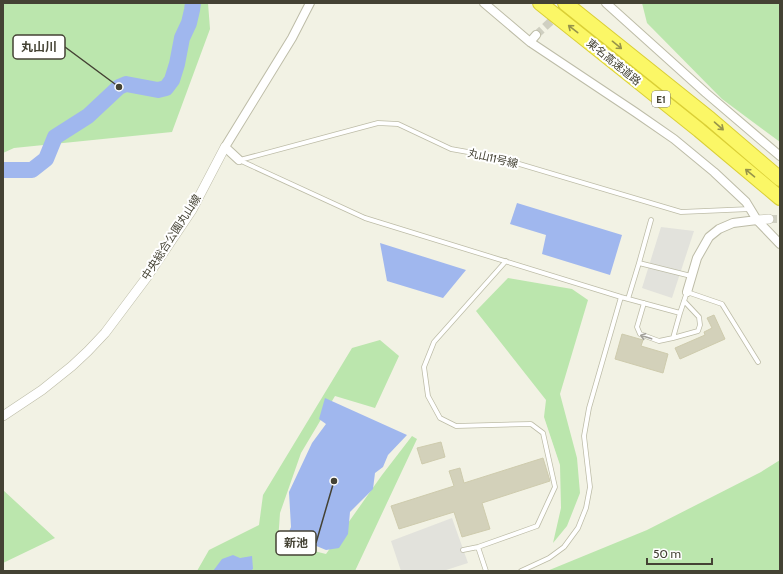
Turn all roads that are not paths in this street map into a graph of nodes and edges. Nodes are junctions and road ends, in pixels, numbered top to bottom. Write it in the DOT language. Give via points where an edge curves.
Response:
graph roads {
  1 [pos="310,3"];
  2 [pos="484,3"];
  3 [pos="540,3"];
  4 [pos="565,3"];
  5 [pos="606,3"];
  6 [pos="536,35"];
  7 [pos="530,42"];
  8 [pos="225,147"];
  9 [pos="780,156"];
  10 [pos="239,160"];
  11 [pos="780,179"];
  12 [pos="780,198"];
  13 [pos="751,209"];
  14 [pos="769,219"];
  15 [pos="651,220"];
  16 [pos="757,220"];
  17 [pos="780,244"];
  18 [pos="506,262"];
  19 [pos="639,263"];
  20 [pos="692,276"];
  21 [pos="687,292"];
  22 [pos="621,297"];
  23 [pos="628,299"];
  24 [pos="684,301"];
  25 [pos="644,303"];
  26 [pos="680,313"];
  27 [pos="673,338"];
  28 [pos="758,362"];
  29 [pos="3,416"];
  30 [pos="478,547"];
  31 [pos="463,550"];
  32 [pos="486,571"];
  33 [pos="521,571"];
  1 -- 8 [label="street, 中央総合公園丸山線" via="292,38"];
  2 -- 7 [label="street"];
  12 -- 3 [label="highway, 東名高速道路 / E1, one-way"];
  4 -- 11 [label="highway, 東名高速道路 / E1, one-way" via="710,119"];
  5 -- 9 [label="street"];
  6 -- 7 [label="street"];
  7 -- 13 [label="street" via="674,139 714,172"];
  8 -- 10 [label="street"];
  8 -- 29 [label="street, 中央総合公園丸山線" via="192,210 105,333 72,366"];
  10 -- 13 [label="lane, 丸山11号線" via="378,123 398,124 451,149 496,156 681,212"];
  10 -- 18 [label="lane" via="365,218"];
  13 -- 16 [label="street"];
  14 -- 16 [label="street"];
  15 -- 19 [label="lane"];
  16 -- 17 [label="street"];
  16 -- 20 [label="street" via="733,223 709,237 697,258"];
  18 -- 22 [label="lane"];
  18 -- 30 [label="lane" via="434,342 424,367 428,396 440,418 456,426 531,424 542,433 555,487 537,526"];
  19 -- 20 [label="lane"];
  19 -- 23 [label="lane"];
  20 -- 21 [label="street"];
  21 -- 24 [label="lane"];
  21 -- 28 [label="lane" via="722,304"];
  22 -- 23 [label="lane"];
  22 -- 33 [label="lane" via="589,408 584,436 590,487 586,508 578,528 564,547 549,558"];
  23 -- 25 [label="lane"];
  24 -- 26 [label="lane"];
  24 -- 27 [label="lane" via="699,317 700,325 698,331"];
  25 -- 26 [label="lane"];
  27 -- 25 [label="lane, one-way" via="659,341 640,334 637,327"];
  26 -- 27 [label="lane"];
  30 -- 31 [label="lane"];
  30 -- 32 [label="lane"];
}
